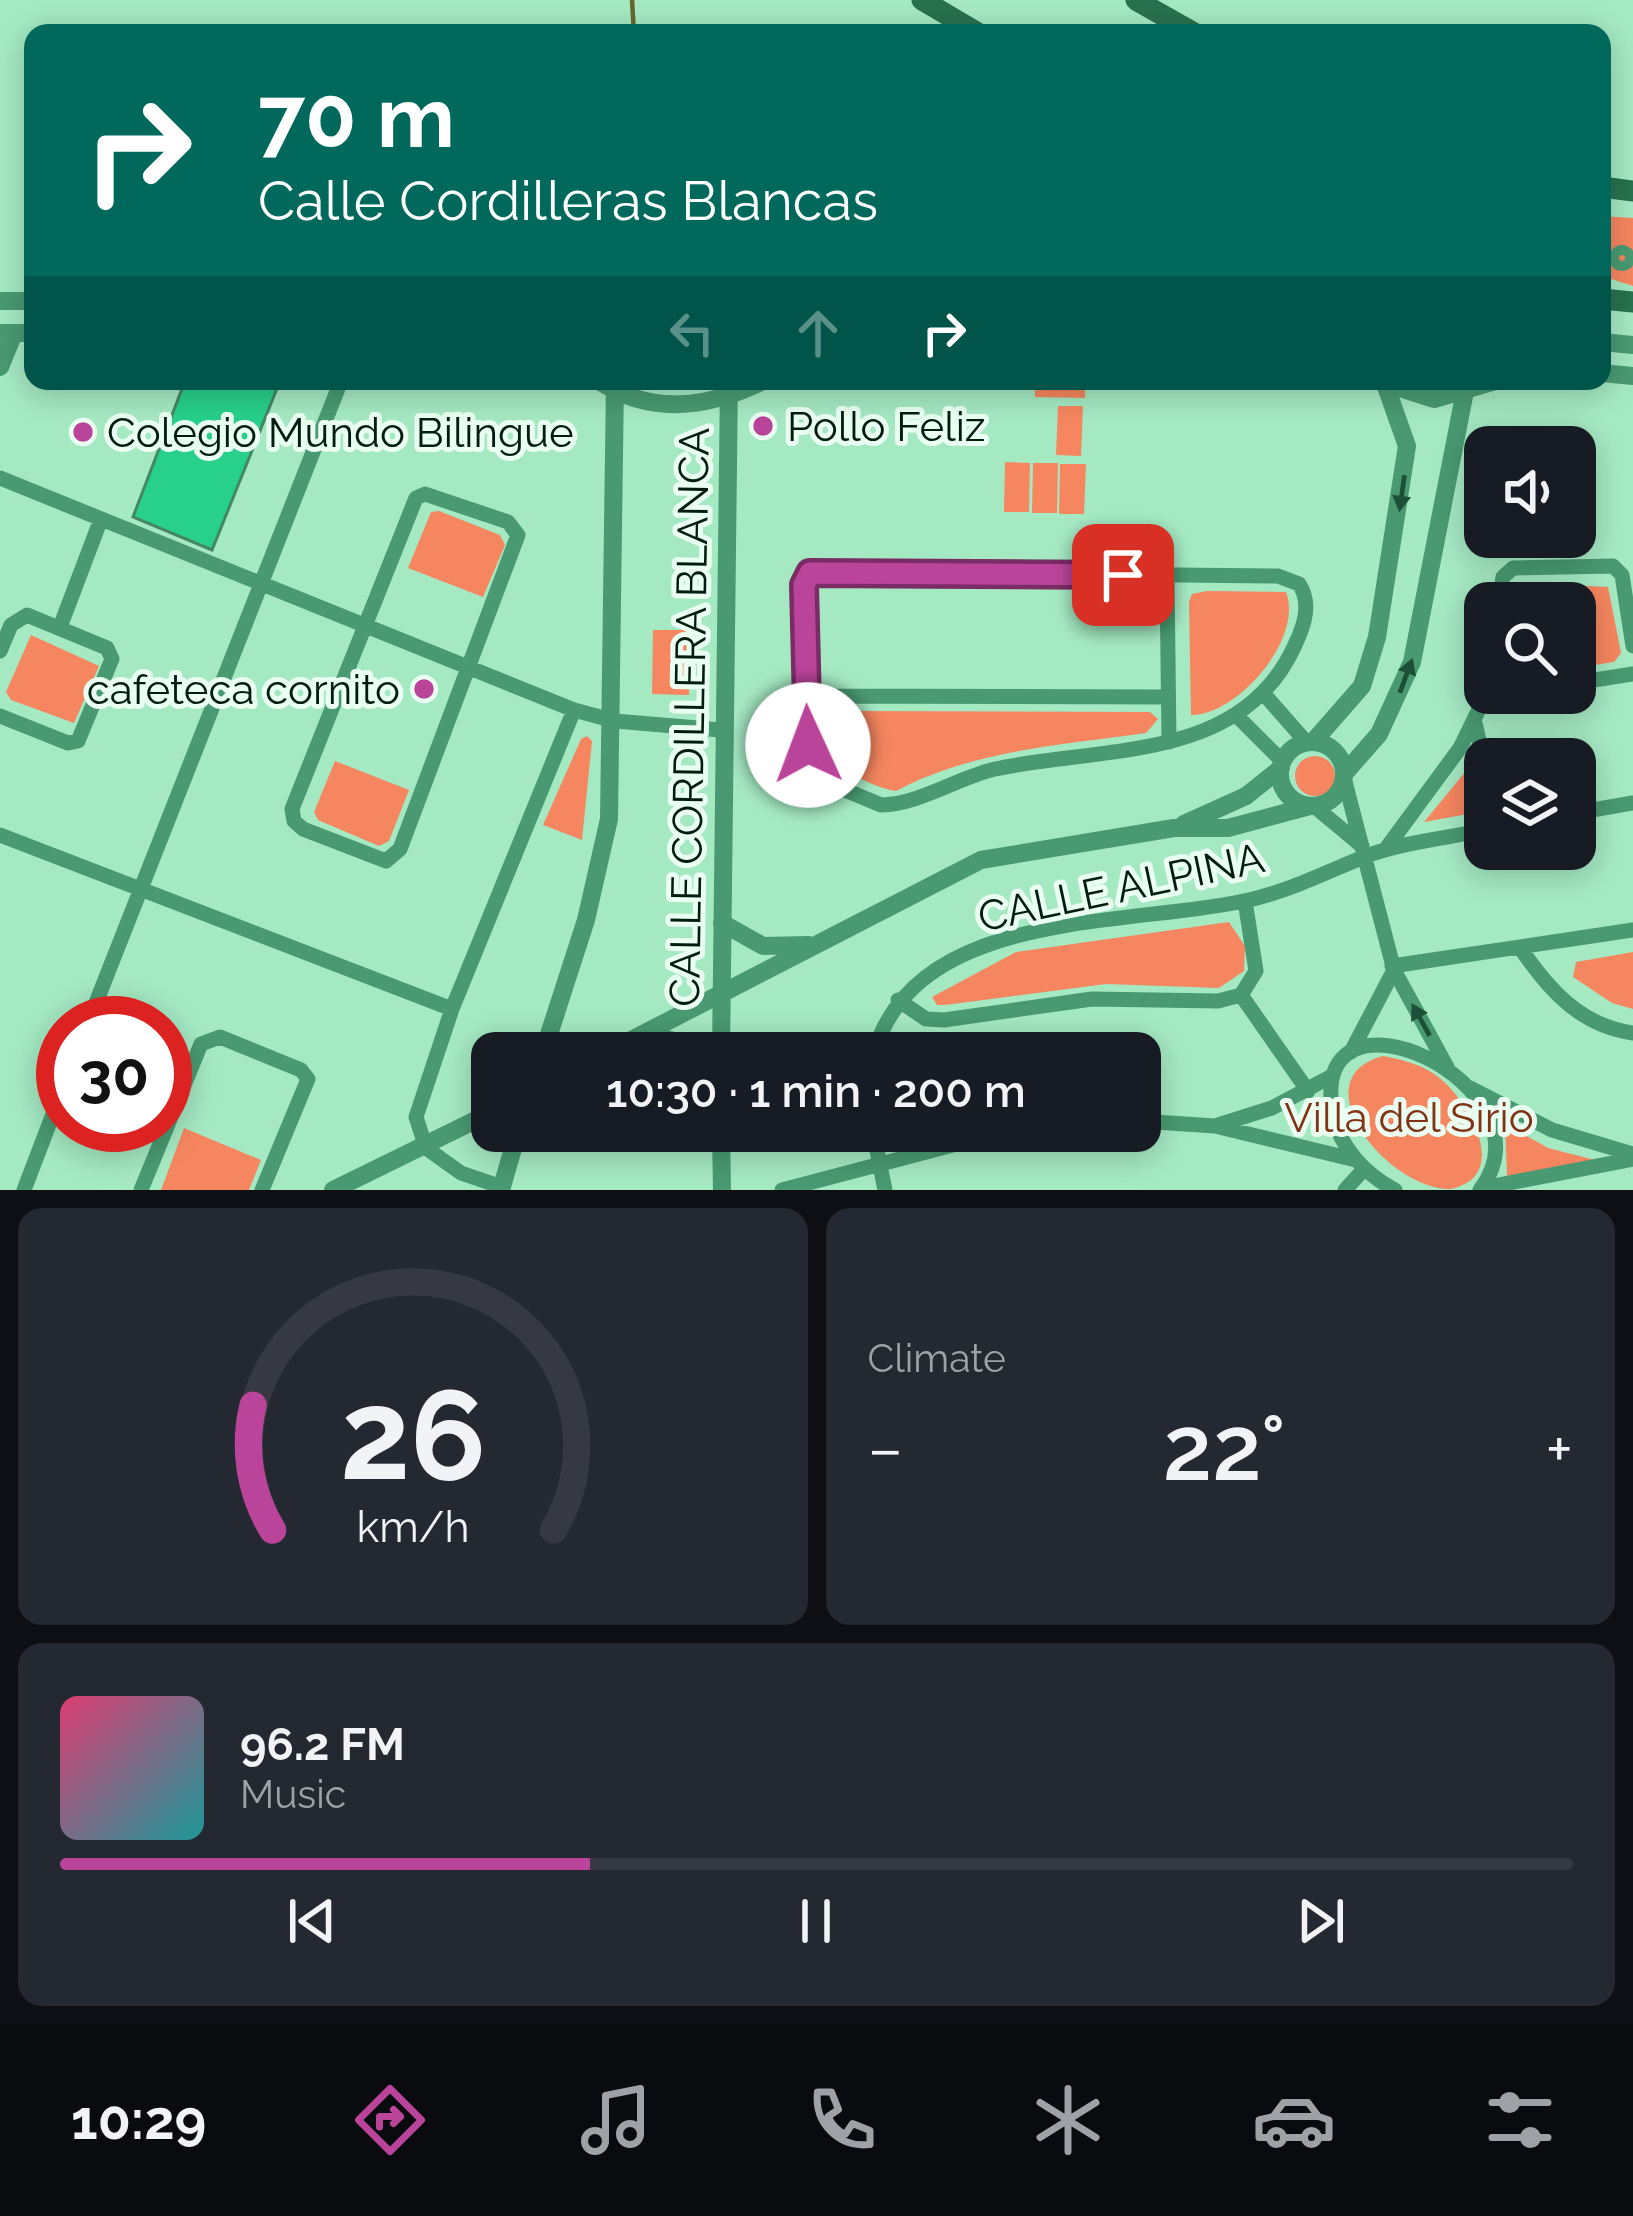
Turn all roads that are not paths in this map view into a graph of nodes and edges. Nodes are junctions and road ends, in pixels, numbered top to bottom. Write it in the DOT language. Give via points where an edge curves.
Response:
graph roads {
  1 [pos="922,0"];
  2 [pos="1136,0"];
  3 [pos="963,24"];
  4 [pos="1177,24"];
  5 [pos="16,333"];
  6 [pos="0,368"];
  7 [pos="336,390"];
  8 [pos="609,390"];
  9 [pos="624,390"];
  10 [pos="725,390"];
  11 [pos="729,390"];
  12 [pos="1386,390"];
  13 [pos="1407,390"];
  14 [pos="1458,390"];
  15 [pos="1465,390"];
  16 [pos="0,478"];
  17 [pos="101,520"];
  18 [pos="1167,576"];
  19 [pos="1502,582"];
  20 [pos="257,584"];
  21 [pos="60,627"];
  22 [pos="364,628"];
  23 [pos="1633,646"];
  24 [pos="0,651"];
  25 [pos="470,669"];
  26 [pos="1633,674"];
  27 [pos="1596,680"];
  28 [pos="1264,694"];
  29 [pos="806,696"];
  30 [pos="1166,697"];
  31 [pos="574,710"];
  32 [pos="1478,714"];
  33 [pos="0,716"];
  34 [pos="1238,717"];
  35 [pos="615,721"];
  36 [pos="1475,722"];
  37 [pos="721,730"];
  38 [pos="1479,738"];
  39 [pos="1169,742"];
  40 [pos="1310,743"];
  41 [pos="1282,765"];
  42 [pos="1344,776"];
  43 [pos="1633,803"];
  44 [pos="1312,806"];
  45 [pos="1596,809"];
  46 [pos="1174,828"];
  47 [pos="1464,834"];
  48 [pos="0,836"];
  49 [pos="1385,850"];
  50 [pos="1364,851"];
  51 [pos="139,888"];
  52 [pos="1246,901"];
  53 [pos="722,922"];
  54 [pos="1633,931"];
  55 [pos="813,945"];
  56 [pos="1522,949"];
  57 [pos="1393,968"];
  58 [pos="721,995"];
  59 [pos="1241,995"];
  60 [pos="98,996"];
  61 [pos="898,1000"];
  62 [pos="452,1009"];
  63 [pos="549,1032"];
  64 [pos="647,1032"];
  65 [pos="721,1032"];
  66 [pos="884,1032"];
  67 [pos="1633,1033"];
  68 [pos="1351,1052"];
  69 [pos="1449,1070"];
  70 [pos="1330,1077"];
  71 [pos="1466,1086"];
  72 [pos="1308,1090"];
  73 [pos="1161,1122"];
  74 [pos="471,1123"];
  75 [pos="1215,1126"];
  76 [pos="426,1148"];
  77 [pos="39,1152"];
  78 [pos="512,1152"];
  79 [pos="721,1152"];
  80 [pos="874,1152"];
  81 [pos="925,1152"];
  82 [pos="1633,1156"];
  83 [pos="875,1165"];
  84 [pos="1367,1173"];
  85 [pos="501,1188"];
  86 [pos="1481,1189"];
  87 [pos="24,1190"];
  88 [pos="141,1190"];
  89 [pos="262,1190"];
  90 [pos="333,1190"];
  91 [pos="722,1190"];
  92 [pos="782,1190"];
  93 [pos="885,1190"];
  94 [pos="1345,1190"];
  95 [pos="1395,1190"];
  1 -- 3 [label="main road"];
  2 -- 4 [label="main road"];
  5 -- 6 [label="street"];
  7 -- 20 [label="street"];
  8 -- 35 [label="street"];
  9 -- 10 [label="street" via="664,406"];
  11 -- 37 [label="street, CALLE CORDILLERA BLANCA"];
  12 -- 40 [label="street, one-way" via="1407,446 1377,637 1362,686"];
  13 -- 14 [label="street" via="1434,399"];
  42 -- 15 [label="street, one-way" via="1378,734 1412,662"];
  16 -- 17 [label="street"];
  17 -- 20 [label="street"];
  17 -- 21 [label="street"];
  18 -- 28 [label="street" via="1278,575 1299,584 1306,600 1300,633"];
  18 -- 29 [label="street" via="814,571 804,585"];
  18 -- 30 [label="street"];
  19 -- 23 [label="street" via="1513,568 1613,566 1622,575"];
  20 -- 22 [label="street"];
  20 -- 51 [label="street"];
  21 -- 24 [label="street" via="19,616"];
  21 -- 33 [label="street" via="107,648 112,659 82,737 68,743"];
  22 -- 25 [label="street"];
  22 -- 25 [label="street" via="418,496 508,522 518,535"];
  22 -- 25 [label="street" via="292,817 303,829 386,862 400,849"];
  25 -- 31 [label="street"];
  26 -- 27 [label="street"];
  28 -- 34 [label="street"];
  28 -- 40 [label="street"];
  29 -- 30 [label="street"];
  29 -- 39 [label="street" via="808,745 819,768 881,805 992,770"];
  30 -- 39 [label="street"];
  31 -- 35 [label="street"];
  31 -- 62 [label="street"];
  32 -- 36 [label="street"];
  34 -- 39 [label="street"];
  34 -- 41 [label="street"];
  35 -- 37 [label="street"];
  35 -- 63 [label="street" via="604,849"];
  36 -- 38 [label="street"];
  36 -- 49 [label="street"];
  37 -- 53 [label="street, CALLE CORDILLERA BLANCA"];
  40 -- 41 [label="street"];
  40 -- 42 [label="street" via="1338,755"];
  41 -- 44 [label="street" via="1287,794"];
  41 -- 46 [label="street" via="1238,801"];
  42 -- 44 [label="street" via="1330,801"];
  42 -- 50 [label="street"];
  43 -- 45 [label="street"];
  44 -- 46 [label="street" via="1228,828"];
  44 -- 50 [label="street"];
  46 -- 55 [label="street" via="981,860"];
  47 -- 49 [label="street, CALLE ALPINA"];
  48 -- 51 [label="street"];
  49 -- 50 [label="street, CALLE ALPINA"];
  50 -- 52 [label="street, CALLE ALPINA" via="1307,883"];
  50 -- 57 [label="street"];
  51 -- 60 [label="street"];
  51 -- 62 [label="street"];
  52 -- 59 [label="street" via="1256,971"];
  52 -- 61 [label="street, CALLE ALPINA" via="999,942 934,971"];
  53 -- 55 [label="street" via="763,946"];
  53 -- 58 [label="street, CALLE CORDILLERA BLANCA"];
  54 -- 56 [label="street"];
  55 -- 58 [label="street"];
  56 -- 57 [label="street"];
  56 -- 67 [label="street" via="1562,1001"];
  57 -- 68 [label="street"];
  69 -- 57 [label="street, one-way"];
  58 -- 64 [label="street"];
  58 -- 65 [label="street, CALLE CORDILLERA BLANCA"];
  59 -- 61 [label="street" via="1078,1001 944,1020 926,1019"];
  59 -- 72 [label="street"];
  61 -- 66 [label="street"];
  62 -- 76 [label="street" via="416,1117"];
  68 -- 69 [label="street" via="1383,1042 1407,1046"];
  68 -- 70 [label="street"];
  69 -- 71 [label="street"];
  70 -- 72 [label="street"];
  70 -- 84 [label="street" via="1339,1134"];
  71 -- 82 [label="street" via="1552,1130"];
  71 -- 86 [label="street" via="1493,1137"];
  72 -- 75 [label="street"];
  73 -- 75 [label="street"];
  74 -- 76 [label="street"];
  75 -- 84 [label="street"];
  76 -- 85 [label="street"];
  76 -- 90 [label="street"];
  77 -- 87 [label="street"];
  78 -- 85 [label="street"];
  79 -- 91 [label="street"];
  80 -- 83 [label="street"];
  81 -- 83 [label="street"];
  82 -- 86 [label="street"];
  83 -- 92 [label="street"];
  83 -- 93 [label="street"];
  84 -- 94 [label="street"];
  84 -- 95 [label="street"];
  88 -- 89 [label="street" via="201,1044 220,1037 308,1079"];
}
